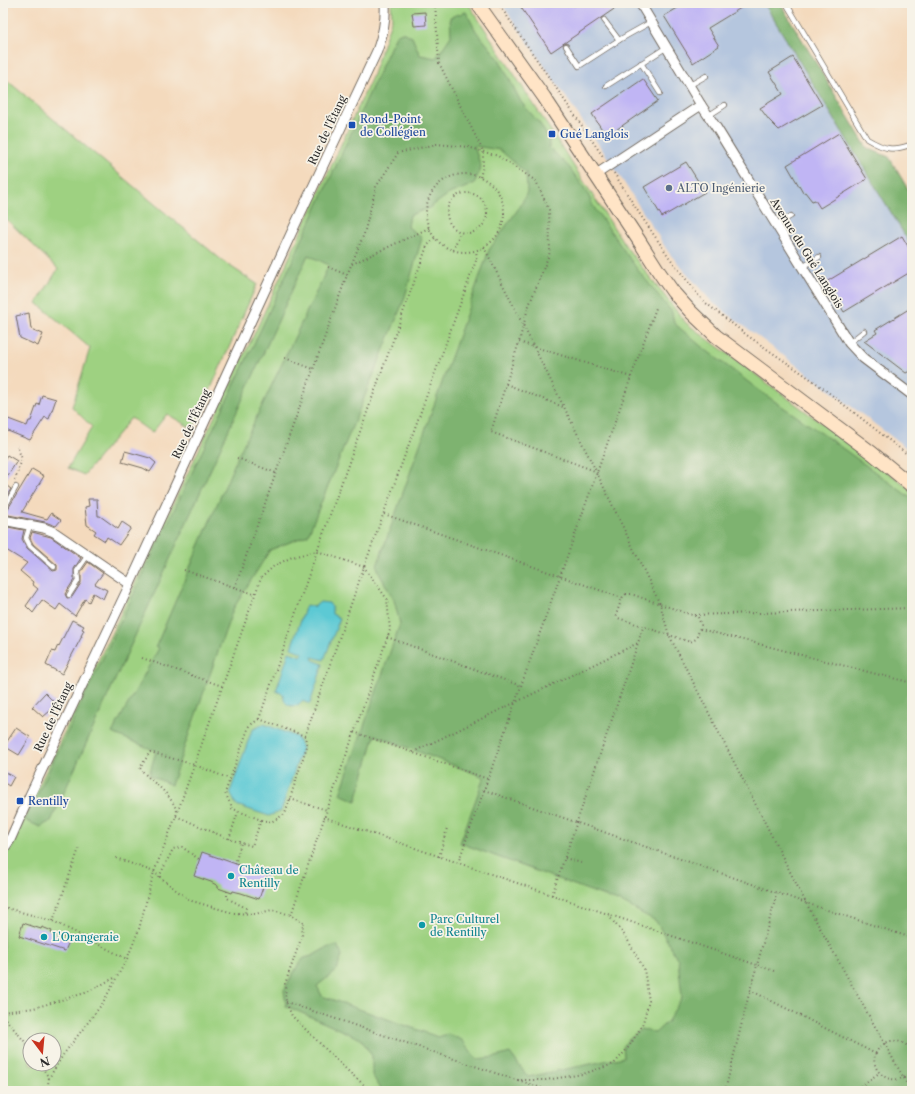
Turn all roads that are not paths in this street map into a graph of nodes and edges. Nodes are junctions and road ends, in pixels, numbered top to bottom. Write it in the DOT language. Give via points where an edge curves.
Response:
graph roads {
  1 [pos="385,3"];
  2 [pos="477,3"];
  3 [pos="640,3"];
  4 [pos="786,3"];
  5 [pos="604,20"];
  6 [pos="651,22"];
  7 [pos="619,40"];
  8 [pos="566,46"];
  9 [pos="667,47"];
  10 [pos="641,63"];
  11 [pos="706,76"];
  12 [pos="690,85"];
  13 [pos="606,86"];
  14 [pos="660,93"];
  15 [pos="700,105"];
  16 [pos="725,106"];
  17 [pos="708,116"];
  18 [pos="912,144"];
  19 [pos="595,175"];
  20 [pos="791,216"];
  21 [pos="776,225"];
  22 [pos="819,258"];
  23 [pos="801,268"];
  24 [pos="864,331"];
  25 [pos="849,343"];
  26 [pos="912,395"];
  27 [pos="872,453"];
  28 [pos="912,478"];
  29 [pos="912,486"];
  30 [pos="16,487"];
  31 [pos="3,510"];
  32 [pos="3,520"];
  33 [pos="30,525"];
  34 [pos="88,555"];
  35 [pos="54,567"];
  36 [pos="130,584"];
  37 [pos="69,595"];
  38 [pos="3,850"];
  1 -- 36 [label="street, Rue de l'Étang" via="384,32 377,52"];
  2 -- 19 [label="main road" via="544,97"];
  3 -- 6 [label="street, Avenue du Gué Langlois"];
  4 -- 18 [label="lane" via="867,139 888,149 902,149"];
  5 -- 7 [label="lane"];
  6 -- 7 [label="lane"];
  6 -- 9 [label="street, Avenue du Gué Langlois"];
  7 -- 8 [label="lane" via="580,66"];
  9 -- 10 [label="lane"];
  9 -- 12 [label="street, Avenue du Gué Langlois"];
  10 -- 13 [label="lane"];
  10 -- 14 [label="lane"];
  11 -- 12 [label="lane"];
  12 -- 15 [label="street, Avenue du Gué Langlois"];
  15 -- 17 [label="street, Avenue du Gué Langlois"];
  15 -- 19 [label="street"];
  16 -- 17 [label="lane"];
  17 -- 21 [label="street, Avenue du Gué Langlois"];
  19 -- 27 [label="main road" via="659,272 690,312 716,336"];
  20 -- 21 [label="lane"];
  21 -- 23 [label="street, Avenue du Gué Langlois"];
  22 -- 23 [label="lane"];
  23 -- 25 [label="street, Avenue du Gué Langlois"];
  24 -- 25 [label="lane"];
  25 -- 26 [label="street, Avenue du Gué Langlois" via="863,358"];
  27 -- 28 [label="main road"];
  27 -- 29 [label="main road"];
  30 -- 31 [label="lane"];
  32 -- 33 [label="street"];
  33 -- 34 [label="street" via="54,532"];
  33 -- 35 [label="lane" via="26,538 30,546"];
  34 -- 36 [label="street"];
  34 -- 37 [label="lane" via="77,571 78,581"];
  36 -- 38 [label="street, Rue de l'Étang" via="10,840"];
}
